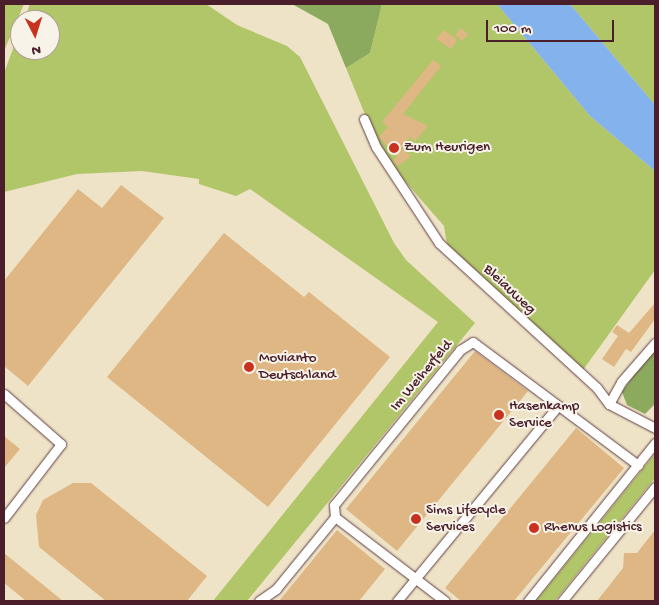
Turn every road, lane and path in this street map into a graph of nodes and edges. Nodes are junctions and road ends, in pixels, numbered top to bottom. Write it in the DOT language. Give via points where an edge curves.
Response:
graph roads {
  1 [pos="364,119"];
  2 [pos="655,343"];
  3 [pos="4,394"];
  4 [pos="610,404"];
  5 [pos="557,407"];
  6 [pos="655,428"];
  7 [pos="655,444"];
  8 [pos="638,465"];
  9 [pos="655,487"];
  10 [pos="335,517"];
  11 [pos="4,518"];
  12 [pos="416,578"];
  13 [pos="259,601"];
  14 [pos="397,601"];
  15 [pos="445,601"];
  16 [pos="528,601"];
  17 [pos="562,601"];
  1 -- 4 [label="street, Bleiauweg" via="376,146 439,243 597,388"];
  2 -- 4 [label="street" via="621,382"];
  3 -- 11 [label="street" via="61,444"];
  4 -- 6 [label="street"];
  5 -- 8 [label="street, Im Weiherfeld"];
  5 -- 10 [label="street, Im Weiherfeld" via="479,343 468,344 334,506"];
  5 -- 12 [label="street"];
  7 -- 8 [label="street"];
  8 -- 16 [label="street"];
  9 -- 17 [label="street"];
  10 -- 12 [label="street"];
  10 -- 13 [label="street, Im Weiherfeld" via="276,589"];
  12 -- 14 [label="street"];
  12 -- 15 [label="street"];
}
